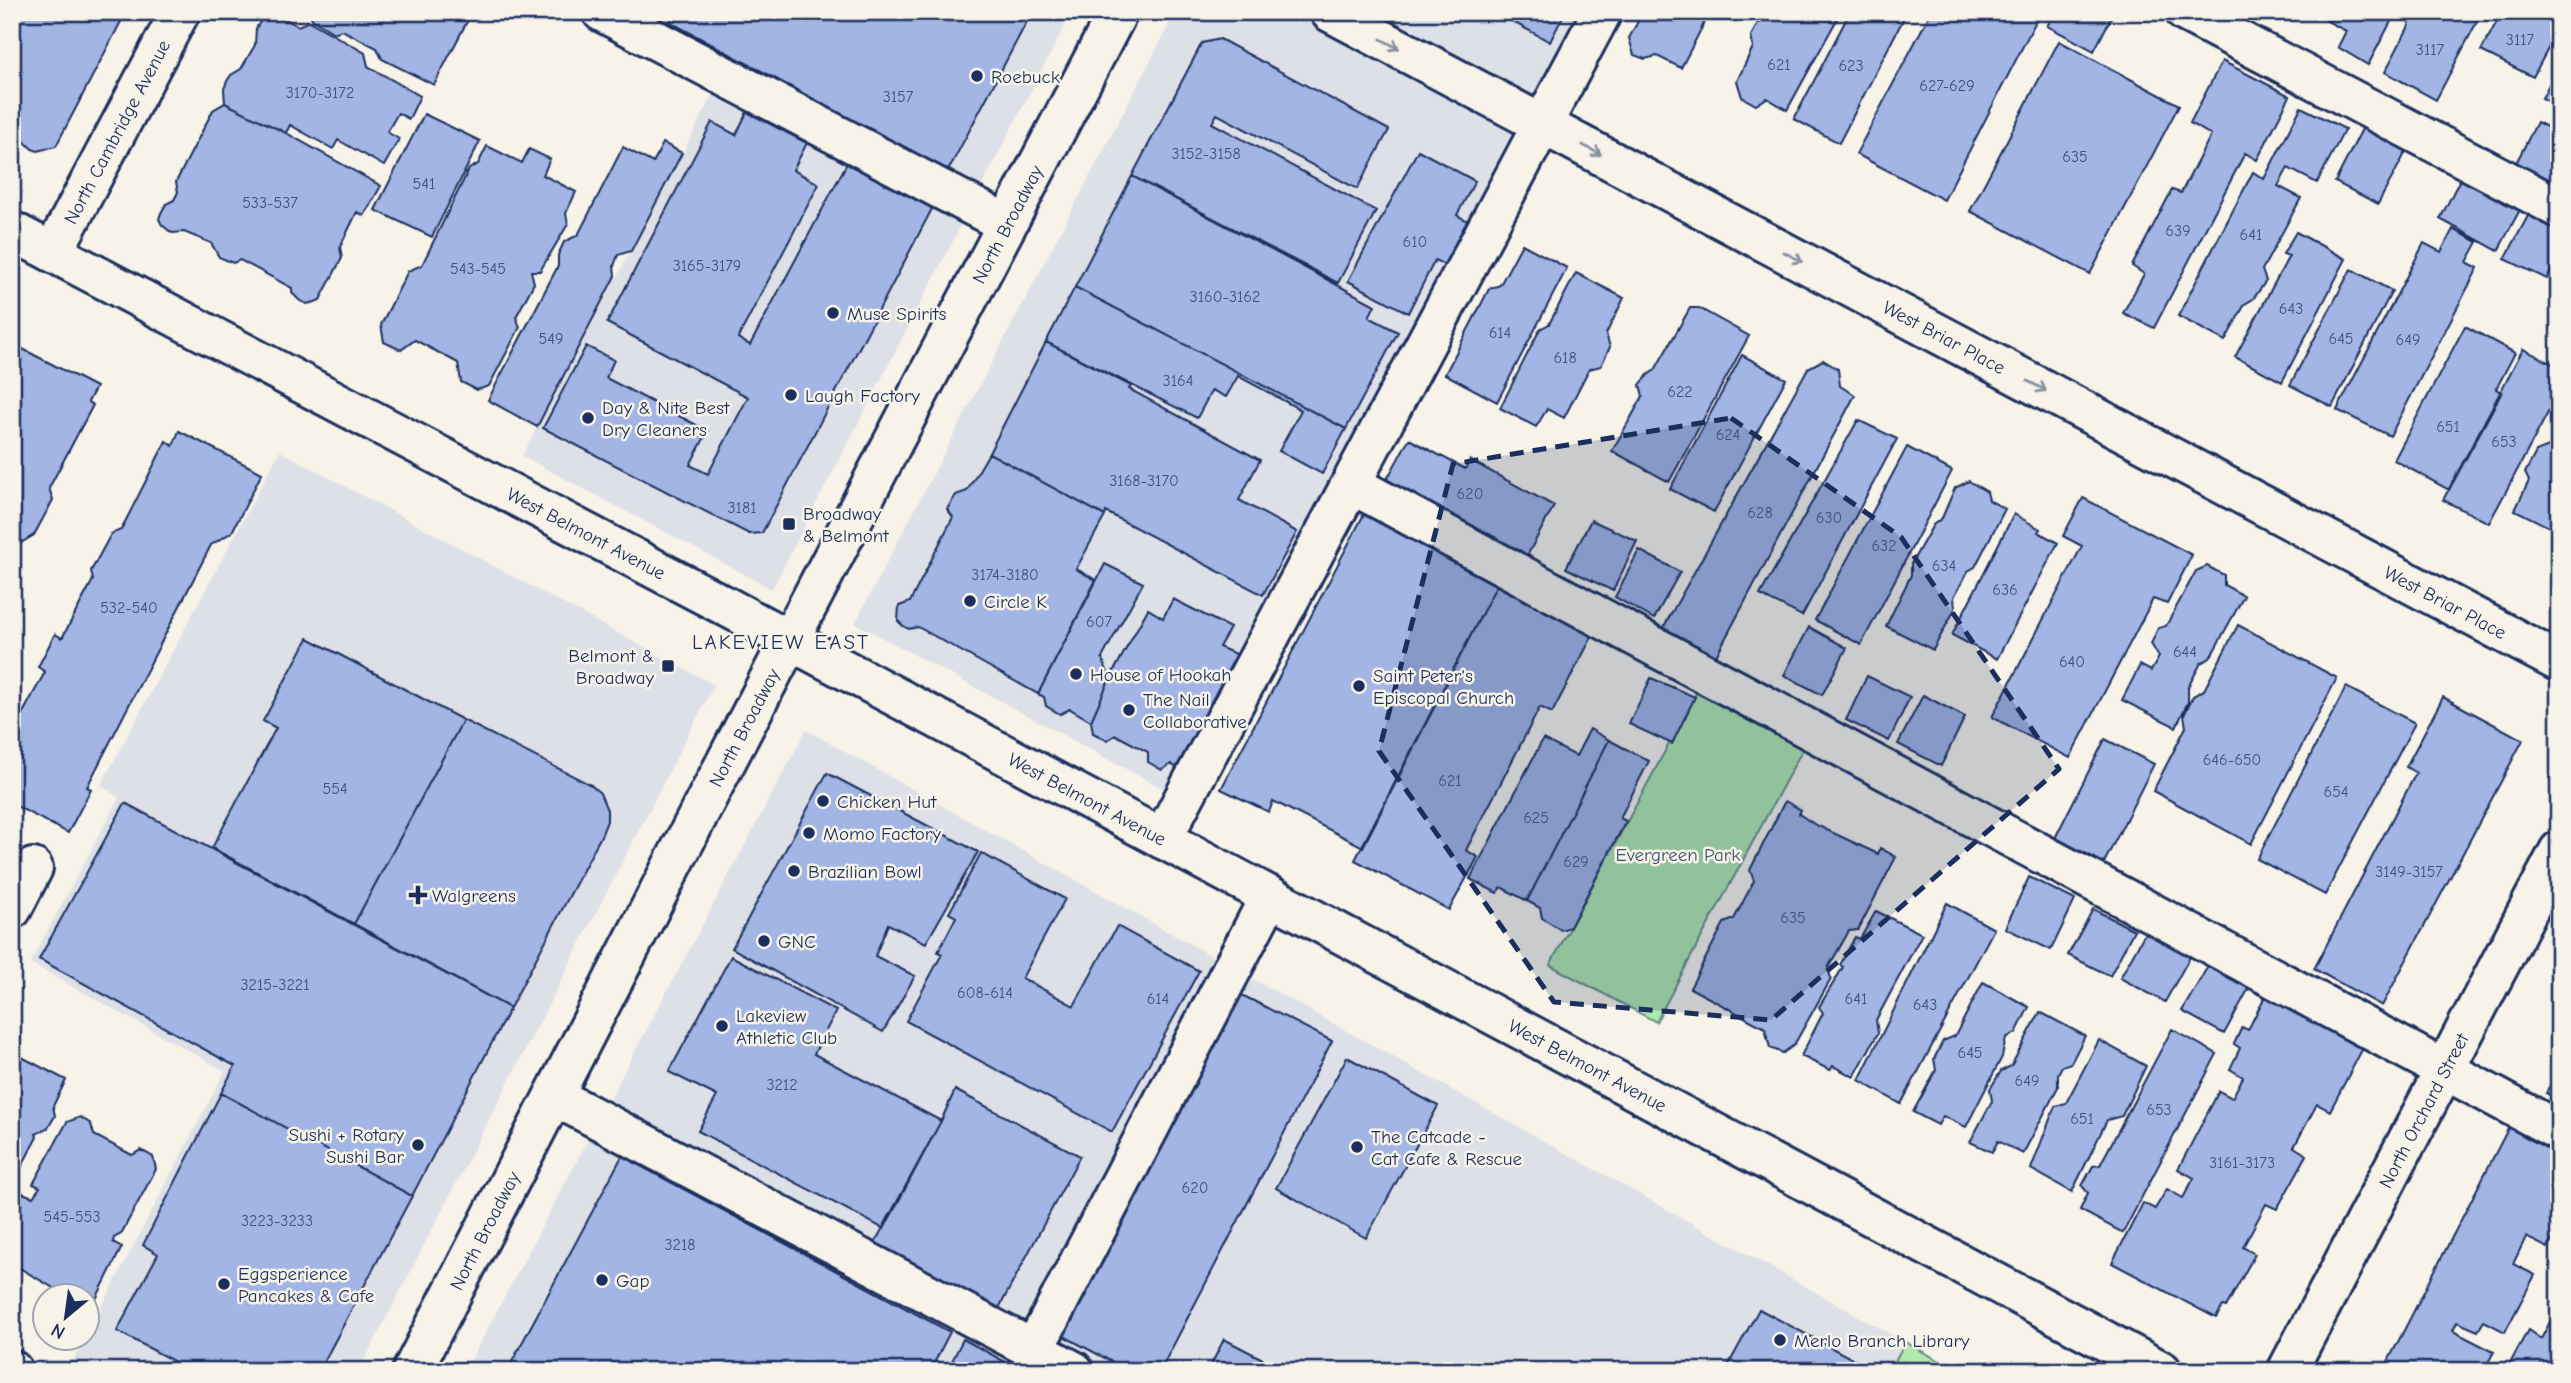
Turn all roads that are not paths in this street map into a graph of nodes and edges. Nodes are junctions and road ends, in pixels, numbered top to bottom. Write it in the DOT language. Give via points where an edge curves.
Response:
graph roads {
  1 [pos="180,12"];
  2 [pos="602,12"];
  3 [pos="1118,12"];
  4 [pos="1330,12"];
  5 [pos="1602,12"];
  6 [pos="2185,12"];
  7 [pos="642,22"];
  8 [pos="1543,125"];
  9 [pos="2559,208"];
  10 [pos="1007,225"];
  11 [pos="12,231"];
  12 [pos="53,252"];
  13 [pos="1351,484"];
  14 [pos="789,640"];
  15 [pos="2559,662"];
  16 [pos="1163,839"];
  17 [pos="2559,851"];
  18 [pos="33,868"];
  19 [pos="1269,896"];
  20 [pos="12,909"];
  21 [pos="2445,1069"];
  22 [pos="554,1096"];
  23 [pos="2559,1130"];
  24 [pos="1034,1349"];
  25 [pos="412,1371"];
  26 [pos="1074,1371"];
  27 [pos="2162,1371"];
  28 [pos="2287,1371"];
  1 -- 12 [label="main road, North Cambridge Avenue"];
  2 -- 7 [label="main road"];
  3 -- 10 [label="main road, North Broadway"];
  4 -- 8 [label="main road, West Briar Place, one-way"];
  5 -- 8 [label="main road"];
  6 -- 9 [label="main road"];
  7 -- 10 [label="main road"];
  8 -- 13 [label="main road"];
  8 -- 15 [label="main road, West Briar Place, one-way"];
  10 -- 14 [label="main road, North Broadway"];
  11 -- 12 [label="main road, West Belmont Avenue"];
  12 -- 14 [label="main road, West Belmont Avenue"];
  13 -- 16 [label="main road"];
  13 -- 21 [label="main road"];
  14 -- 16 [label="main road, West Belmont Avenue"];
  14 -- 22 [label="main road, North Broadway"];
  16 -- 19 [label="main road, West Belmont Avenue"];
  17 -- 21 [label="main road, North Orchard Street"];
  18 -- 20 [label="main road"];
  19 -- 24 [label="main road"];
  19 -- 27 [label="main road, West Belmont Avenue"];
  21 -- 23 [label="main road"];
  21 -- 28 [label="main road, North Orchard Street"];
  22 -- 24 [label="main road"];
  22 -- 25 [label="main road, North Broadway"];
  24 -- 26 [label="main road"];
}
